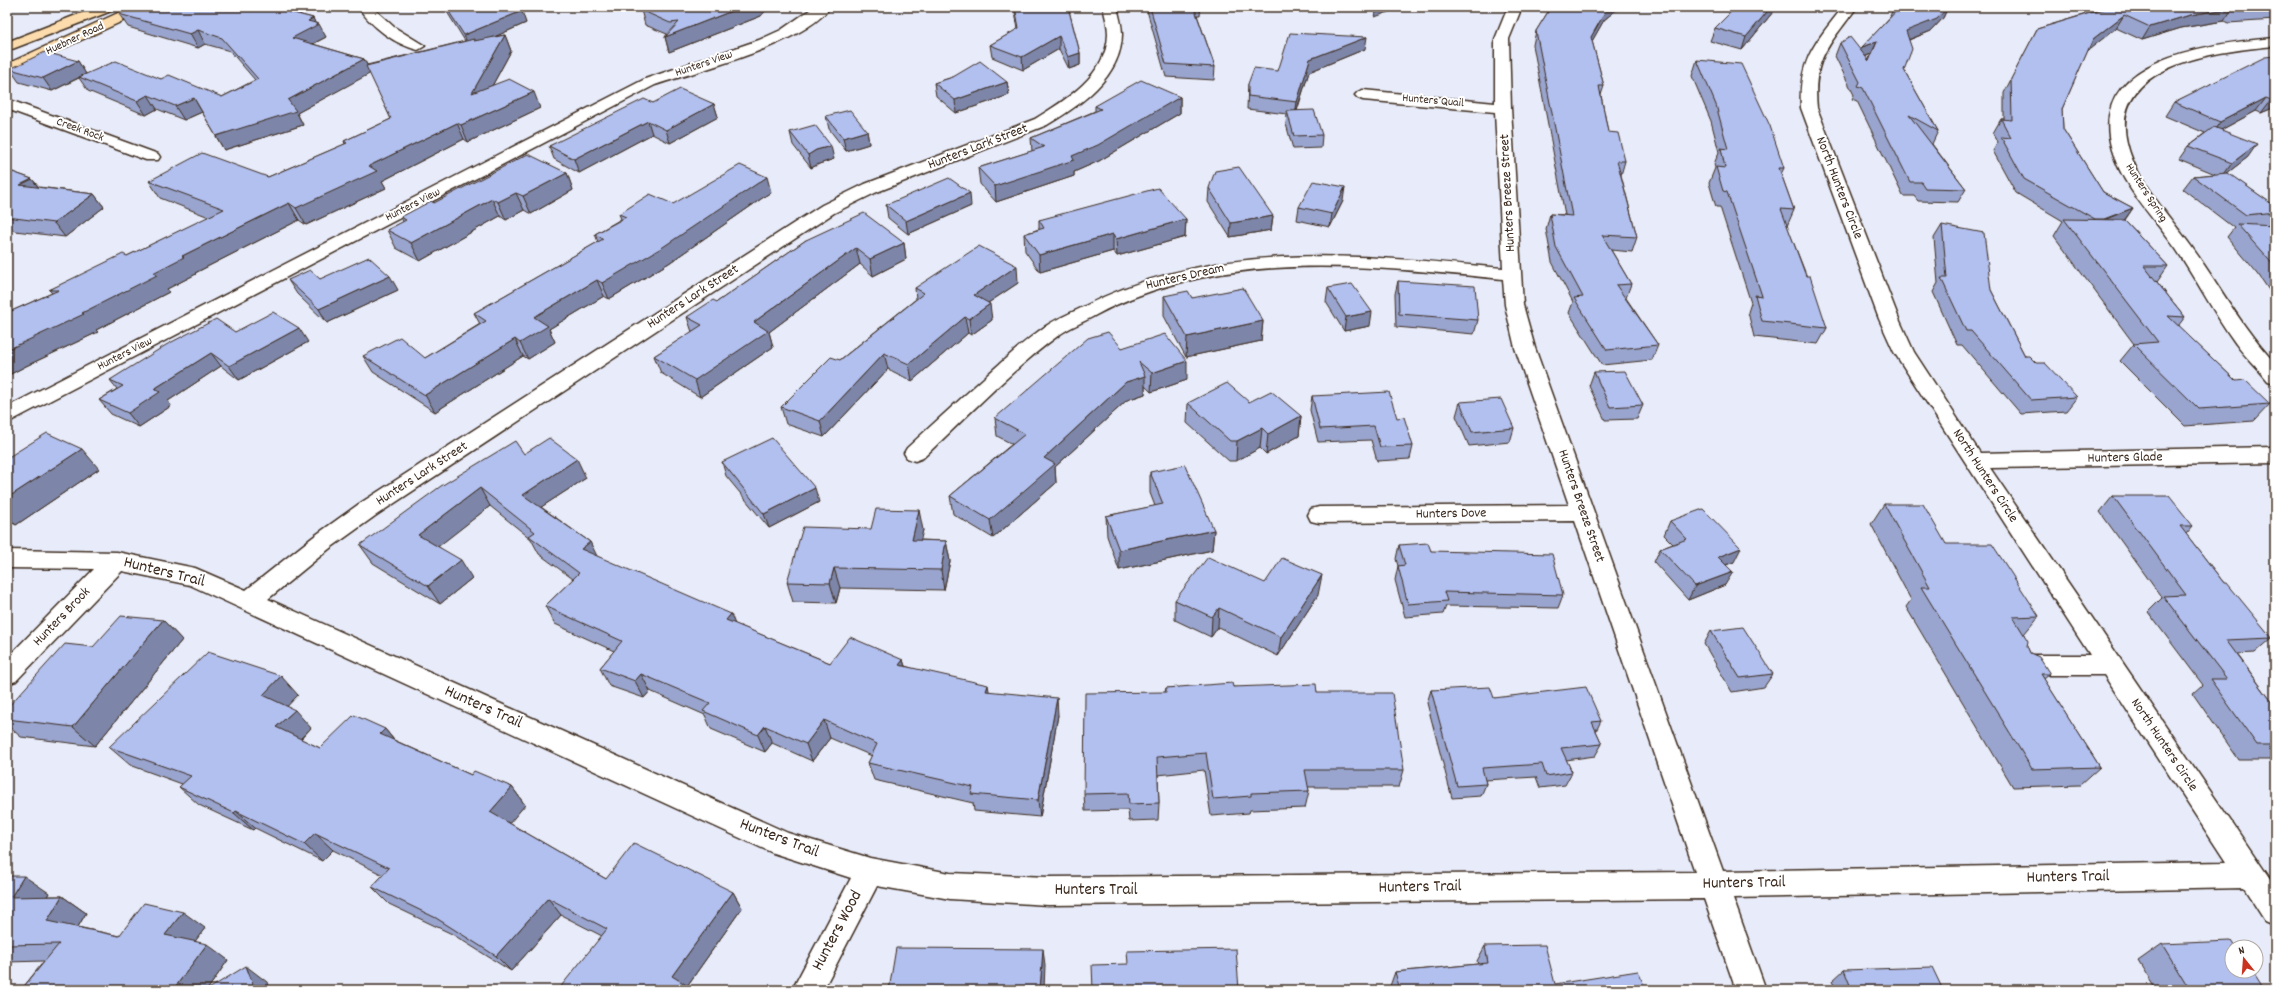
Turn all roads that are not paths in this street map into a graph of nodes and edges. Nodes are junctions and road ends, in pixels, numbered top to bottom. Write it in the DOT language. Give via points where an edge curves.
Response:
graph roads {
  1 [pos="109,7"];
  2 [pos="142,7"];
  3 [pos="365,7"];
  4 [pos="823,7"];
  5 [pos="1110,7"];
  6 [pos="1515,7"];
  7 [pos="1850,7"];
  8 [pos="2275,42"];
  9 [pos="7,46"];
  10 [pos="418,46"];
  11 [pos="7,70"];
  12 [pos="1363,95"];
  13 [pos="7,104"];
  14 [pos="1503,108"];
  15 [pos="152,157"];
  16 [pos="1512,274"];
  17 [pos="2275,376"];
  18 [pos="7,416"];
  19 [pos="915,453"];
  20 [pos="2275,455"];
  21 [pos="1974,461"];
  22 [pos="1584,513"];
  23 [pos="1319,515"];
  24 [pos="7,559"];
  25 [pos="117,561"];
  26 [pos="248,602"];
  27 [pos="2023,665"];
  28 [pos="2111,666"];
  29 [pos="7,674"];
  30 [pos="870,871"];
  31 [pos="2250,875"];
  32 [pos="1714,885"];
  33 [pos="2275,911"];
  34 [pos="807,990"];
  35 [pos="1751,990"];
  1 -- 9 [label="main road, Huebner Road"];
  2 -- 11 [label="main road, Huebner Road"];
  3 -- 10 [label="street" via="387,29"];
  4 -- 18 [label="street, Hunters View" via="811,18 758,45 650,82"];
  5 -- 26 [label="street, Hunters Lark Street" via="1115,35 1113,51 1100,75 1067,108 1041,122 870,188 828,209 367,510 321,543"];
  6 -- 14 [label="street, Hunters Breeze Street" via="1502,39"];
  7 -- 21 [label="street, North Hunters Circle" via="1813,57 1806,90 1809,108 1889,319 1904,352"];
  8 -- 17 [label="street, Hunters Spring" via="2196,53 2156,68 2140,78 2128,90 2120,103 2116,118 2120,150 2131,175 2186,251 2244,341"];
  12 -- 14 [label="street, Hunters Quail"];
  13 -- 15 [label="street, Creek Rock"];
  14 -- 16 [label="street, Hunters Breeze Street"];
  16 -- 19 [label="street, Hunters Dream" via="1393,263 1306,260 1229,266 1147,285 1119,295 1053,330 1016,360"];
  16 -- 22 [label="street, Hunters Breeze Street" via="1514,305 1525,348"];
  20 -- 21 [label="street, Hunters Glade"];
  21 -- 28 [label="street, North Hunters Circle"];
  22 -- 23 [label="street, Hunters Dove"];
  22 -- 32 [label="street, Hunters Breeze Street"];
  24 -- 25 [label="street, Hunters Trail"];
  25 -- 26 [label="street, Hunters Trail" via="195,577"];
  25 -- 29 [label="street, Hunters Brook"];
  26 -- 30 [label="street, Hunters Trail" via="783,844"];
  27 -- 28 [label="street"];
  28 -- 31 [label="street, North Hunters Circle"];
  30 -- 32 [label="street, Hunters Trail" via="950,886 1048,891"];
  30 -- 34 [label="street, Hunters Wood"];
  31 -- 32 [label="street, Hunters Trail"];
  31 -- 33 [label="street, North Hunters Circle"];
  32 -- 35 [label="street, Hunters Breeze Street"];
}
